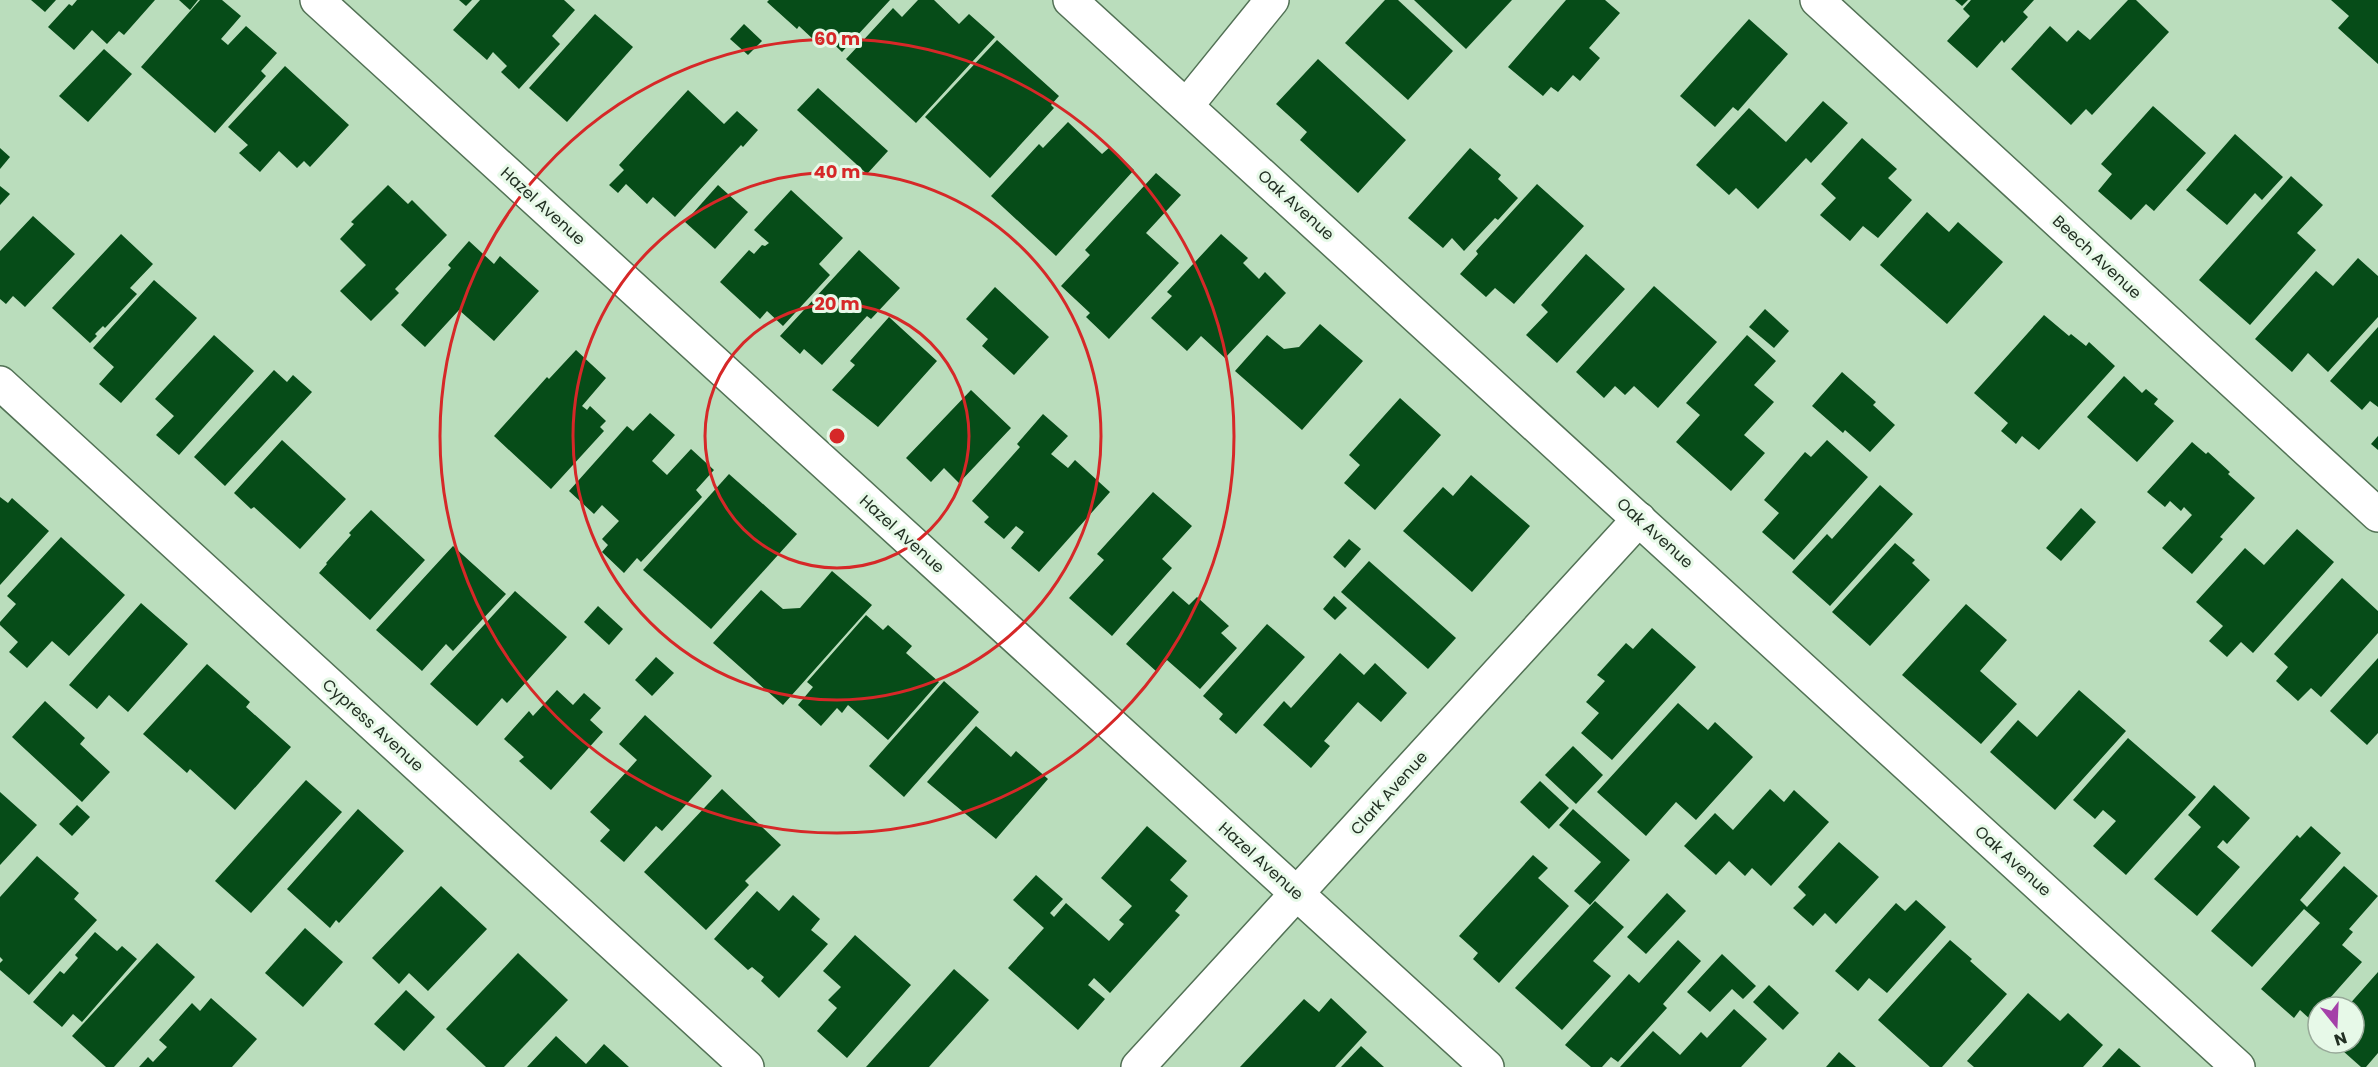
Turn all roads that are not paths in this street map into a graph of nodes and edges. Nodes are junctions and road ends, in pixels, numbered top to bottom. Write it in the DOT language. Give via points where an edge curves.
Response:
graph roads {
  1 [pos="317,0"];
  2 [pos="1071,0"];
  3 [pos="1272,0"];
  4 [pos="1817,0"];
  5 [pos="1187,105"];
  6 [pos="0,383"];
  7 [pos="2378,515"];
  8 [pos="1640,519"];
  9 [pos="1297,894"];
  10 [pos="747,1067"];
  11 [pos="1138,1067"];
  12 [pos="1487,1067"];
  13 [pos="2238,1067"];
  1 -- 9 [label="street, Hazel Avenue"];
  2 -- 5 [label="street, Oak Avenue"];
  3 -- 5 [label="street"];
  4 -- 7 [label="street, Beech Avenue"];
  5 -- 8 [label="street, Oak Avenue"];
  6 -- 10 [label="street, Cypress Avenue"];
  8 -- 9 [label="street, Clark Avenue"];
  8 -- 13 [label="street, Oak Avenue"];
  9 -- 11 [label="street, Clark Avenue"];
  9 -- 12 [label="street, Hazel Avenue"];
}
